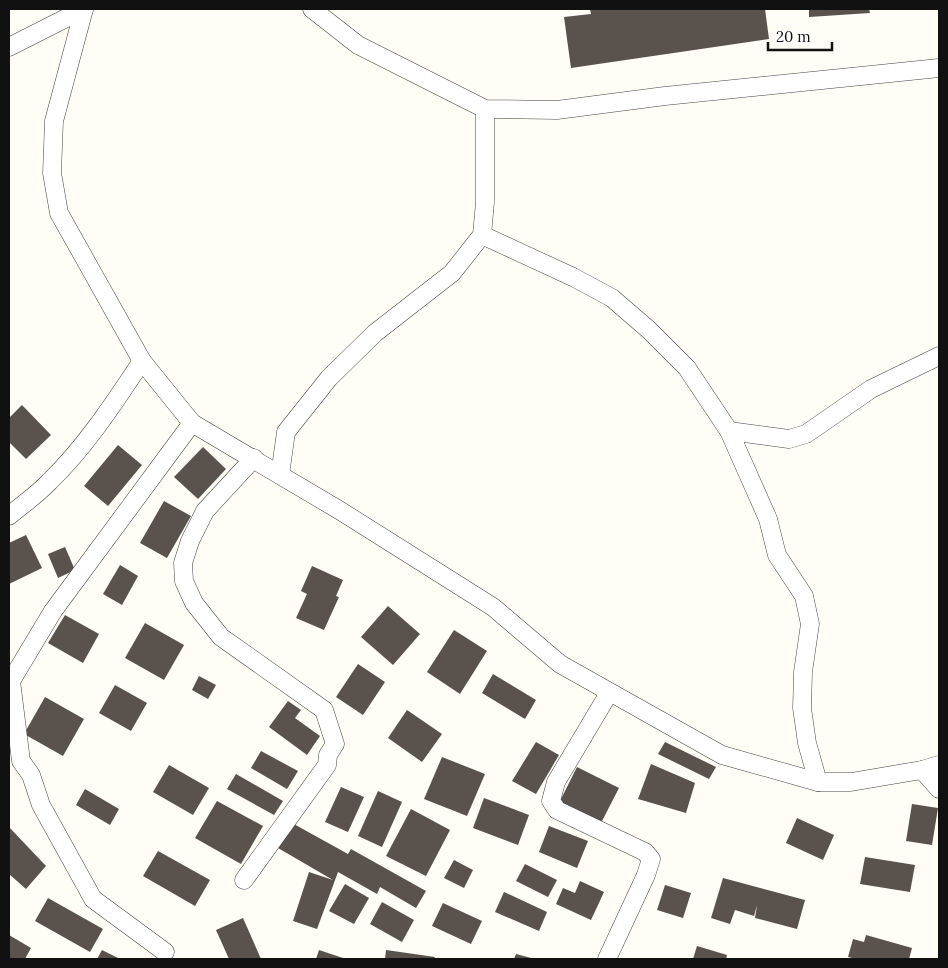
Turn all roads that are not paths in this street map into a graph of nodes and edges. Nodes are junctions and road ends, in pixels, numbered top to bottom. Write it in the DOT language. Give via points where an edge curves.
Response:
graph roads {
  1 [pos="84,9"];
  2 [pos="312,9"];
  3 [pos="9,47"];
  4 [pos="939,68"];
  5 [pos="485,109"];
  6 [pos="482,235"];
  7 [pos="939,356"];
  8 [pos="142,361"];
  9 [pos="192,423"];
  10 [pos="729,430"];
  11 [pos="254,458"];
  12 [pos="280,474"];
  13 [pos="9,516"];
  14 [pos="610,693"];
  15 [pos="939,765"];
  16 [pos="922,770"];
  17 [pos="818,782"];
  18 [pos="939,789"];
  19 [pos="244,880"];
  20 [pos="165,952"];
  21 [pos="607,959"];
  1 -- 3 [label="street"];
  1 -- 8 [label="street" via="54,121 52,173 59,213"];
  2 -- 5 [label="street" via="358,45"];
  4 -- 5 [label="street" via="556,110"];
  5 -- 6 [label="street"];
  6 -- 10 [label="street" via="612,298 687,368"];
  6 -- 12 [label="street" via="452,273 375,333 329,378 286,432"];
  7 -- 10 [label="street" via="871,389 806,434 789,439"];
  8 -- 9 [label="street"];
  8 -- 13 [label="street" via="112,408 78,451 50,482"];
  9 -- 11 [label="street"];
  9 -- 20 [label="street" via="53,611 11,681 21,761 31,775 41,805 93,899"];
  10 -- 17 [label="street" via="768,519 777,555 804,596 810,624 802,708 807,743"];
  11 -- 12 [label="street"];
  11 -- 19 [label="street" via="205,511 190,540 183,563 184,581 194,603 221,637 324,710 335,744 328,755 327,765"];
  12 -- 14 [label="street" via="493,607 560,664"];
  14 -- 17 [label="street" via="722,755"];
  14 -- 21 [label="street" via="556,782 551,801 557,810 645,852 650,860"];
  15 -- 16 [label="street"];
  16 -- 17 [label="street" via="851,782"];
  16 -- 18 [label="street"];
}
